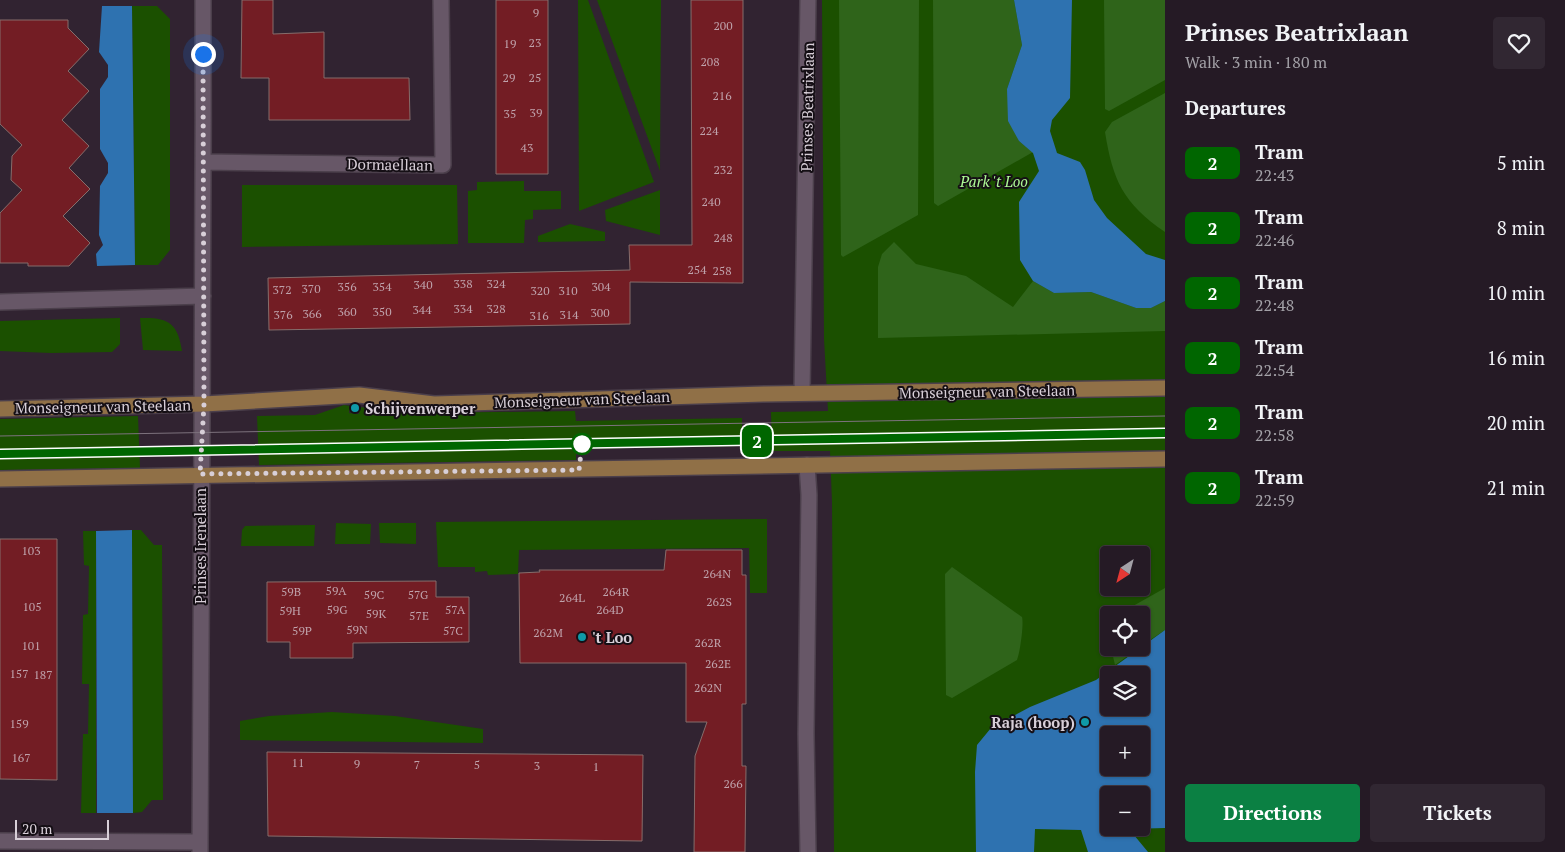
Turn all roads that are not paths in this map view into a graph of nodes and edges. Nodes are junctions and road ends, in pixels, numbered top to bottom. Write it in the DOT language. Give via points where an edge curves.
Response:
graph roads {
  1 [pos="203,0"];
  2 [pos="441,0"];
  3 [pos="808,0"];
  4 [pos="204,162"];
  5 [pos="204,296"];
  6 [pos="0,302"];
  7 [pos="1165,388"];
  8 [pos="802,393"];
  9 [pos="204,404"];
  10 [pos="0,409"];
  11 [pos="1165,459"];
  12 [pos="808,465"];
  13 [pos="200,474"];
  14 [pos="0,479"];
  15 [pos="0,841"];
  16 [pos="200,847"];
  17 [pos="808,852"];
  1 -- 4 [label="street, Prinses Irenelaan"];
  2 -- 4 [label="street, Dormaellaan" via="442,164"];
  3 -- 8 [label="street, Prinses Beatrixlaan"];
  4 -- 5 [label="street, Prinses Irenelaan"];
  5 -- 6 [label="street"];
  5 -- 9 [label="street, Prinses Irenelaan"];
  7 -- 8 [label="main road, Monseigneur van Steelaan"];
  8 -- 9 [label="main road, Monseigneur van Steelaan" via="434,404 359,395"];
  9 -- 10 [label="main road, Monseigneur van Steelaan"];
  9 -- 13 [label="street, Prinses Irenelaan"];
  11 -- 12 [label="main road"];
  12 -- 13 [label="main road"];
  12 -- 17 [label="street"];
  13 -- 14 [label="main road"];
  13 -- 16 [label="street, Prinses Irenelaan"];
  15 -- 16 [label="street"];
}
